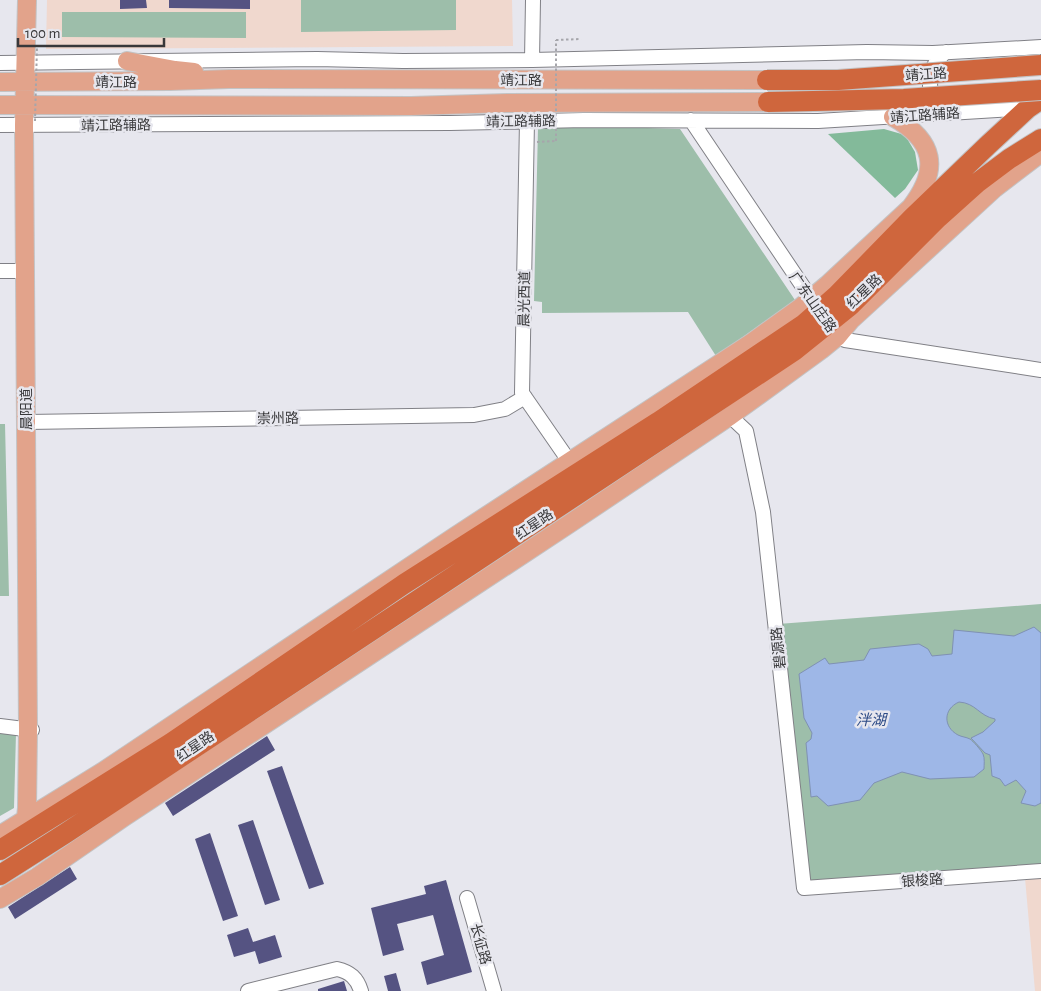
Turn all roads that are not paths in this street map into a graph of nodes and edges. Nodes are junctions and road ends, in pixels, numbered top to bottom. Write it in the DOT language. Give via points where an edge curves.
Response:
graph roads {
  1 [pos="27,0"];
  2 [pos="32,0"];
  3 [pos="533,0"];
  4 [pos="1041,47"];
  5 [pos="909,52"];
  6 [pos="946,52"];
  7 [pos="532,60"];
  8 [pos="127,61"];
  9 [pos="0,63"];
  10 [pos="27,63"];
  11 [pos="1041,65"];
  12 [pos="229,78"];
  13 [pos="767,80"];
  14 [pos="0,81"];
  15 [pos="1041,90"];
  16 [pos="768,102"];
  17 [pos="0,105"];
  18 [pos="1037,105"];
  19 [pos="228,106"];
  20 [pos="944,114"];
  21 [pos="29,116"];
  22 [pos="914,116"];
  23 [pos="894,117"];
  24 [pos="691,120"];
  25 [pos="527,121"];
  26 [pos="0,125"];
  27 [pos="139,125"];
  28 [pos="1041,139"];
  29 [pos="1041,153"];
  30 [pos="919,210"];
  31 [pos="0,271"];
  32 [pos="25,271"];
  33 [pos="824,317"];
  34 [pos="851,320"];
  35 [pos="1041,370"];
  36 [pos="525,397"];
  37 [pos="730,416"];
  38 [pos="29,422"];
  39 [pos="570,461"];
  40 [pos="0,726"];
  41 [pos="30,730"];
  42 [pos="49,805"];
  43 [pos="72,805"];
  44 [pos="25,826"];
  45 [pos="0,835"];
  46 [pos="72,841"];
  47 [pos="0,850"];
  48 [pos="1041,872"];
  49 [pos="0,876"];
  50 [pos="804,888"];
  51 [pos="467,898"];
  52 [pos="0,899"];
  53 [pos="248,991"];
  54 [pos="361,991"];
  55 [pos="494,991"];
  1 -- 10 [label="main road, 晨阳道"];
  2 -- 10 [label="main road, 晨阳道"];
  3 -- 7 [label="street"];
  4 -- 6 [label="street"];
  5 -- 6 [label="street"];
  5 -- 7 [label="street"];
  5 -- 22 [label="street" via="922,68 926,82 924,105"];
  6 -- 20 [label="street" via="933,66 930,81 933,105"];
  7 -- 8 [label="street"];
  8 -- 10 [label="street"];
  8 -- 12 [label="main road"];
  9 -- 10 [label="street"];
  10 -- 12 [label="main road, 靖江路" via="170,81"];
  10 -- 14 [label="main road, 靖江路"];
  10 -- 17 [label="main road" via="17,96"];
  10 -- 21 [label="main road, 晨阳道"];
  11 -- 13 [label="highway, 靖江路, bridge" via="838,80"];
  12 -- 13 [label="main road, 靖江路"];
  15 -- 16 [label="highway, 靖江路, bridge" via="904,99"];
  16 -- 19 [label="main road, 靖江路"];
  17 -- 21 [label="main road, 靖江路"];
  18 -- 20 [label="street, 靖江路辅路"];
  18 -- 30 [label="highway, 红星路"];
  19 -- 21 [label="main road, 靖江路" via="202,104"];
  19 -- 27 [label="street"];
  20 -- 22 [label="street, 靖江路辅路"];
  21 -- 26 [label="street, 靖江路辅路"];
  21 -- 27 [label="street, 靖江路辅路"];
  21 -- 32 [label="main road, 晨阳道"];
  21 -- 38 [label="main road, 晨阳道"];
  22 -- 23 [label="street, 靖江路辅路"];
  23 -- 24 [label="street, 靖江路辅路" via="818,121"];
  23 -- 30 [label="main road" via="909,126 927,147 929,162"];
  24 -- 25 [label="street, 靖江路辅路"];
  24 -- 33 [label="street, 广东山庄路"];
  25 -- 27 [label="street, 靖江路辅路"];
  25 -- 36 [label="street, 晨光西道" via="522,393"];
  28 -- 30 [label="highway, 红星路" via="977,183"];
  29 -- 34 [label="main road" via="995,188"];
  30 -- 33 [label="highway, 红星路" via="837,295"];
  31 -- 32 [label="street"];
  32 -- 38 [label="main road, 晨阳道"];
  33 -- 34 [label="highway"];
  33 -- 35 [label="street, 广东山庄路" via="845,340"];
  33 -- 37 [label="main road" via="821,350"];
  33 -- 39 [label="main road" via="751,343"];
  33 -- 43 [label="highway, 红星路" via="804,324 658,422 404,584 171,743"];
  33 -- 46 [label="highway, 红星路" via="794,351 90,817"];
  36 -- 38 [label="street, 崇州路" via="505,409 474,415"];
  36 -- 39 [label="street, 晨光西道"];
  37 -- 46 [label="main road"];
  37 -- 50 [label="street, 碧源路" via="746,431 763,512"];
  38 -- 41 [label="main road, 晨阳道"];
  39 -- 42 [label="main road"];
  40 -- 41 [label="street"];
  41 -- 42 [label="main road, 晨阳道" via="33,791"];
  41 -- 44 [label="main road, 晨阳道"];
  42 -- 43 [label="highway"];
  42 -- 44 [label="main road"];
  43 -- 44 [label="highway, 红星路"];
  44 -- 45 [label="main road"];
  44 -- 47 [label="highway, 红星路"];
  46 -- 49 [label="highway, 红星路" via="40,850"];
  46 -- 52 [label="main road" via="52,866"];
  48 -- 50 [label="street, 银梭路"];
  51 -- 55 [label="street, 长征路"];
  53 -- 54 [label="street" via="337,969 347,971 355,978"];
}
